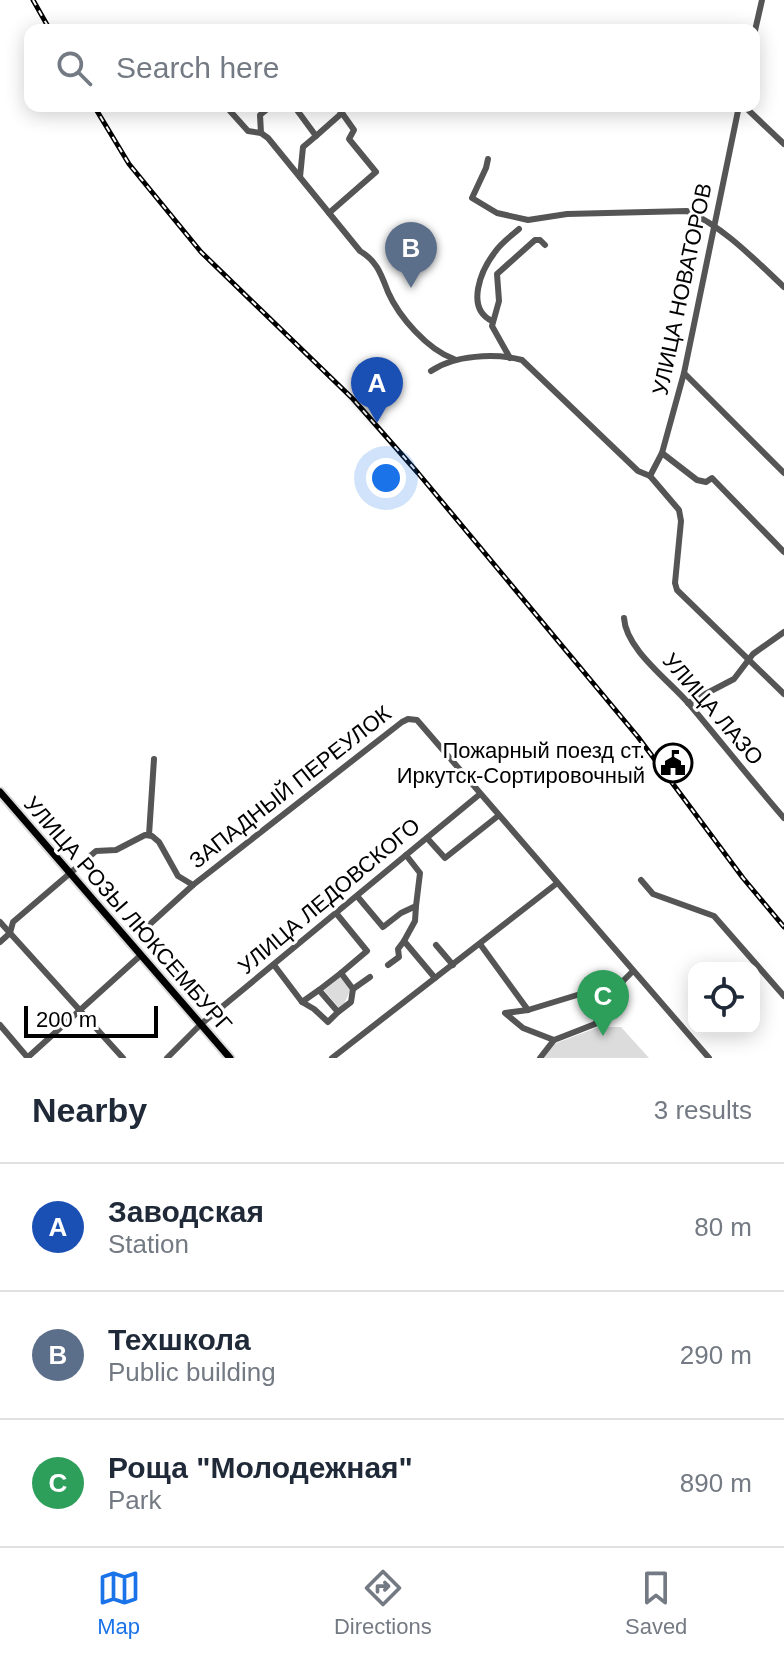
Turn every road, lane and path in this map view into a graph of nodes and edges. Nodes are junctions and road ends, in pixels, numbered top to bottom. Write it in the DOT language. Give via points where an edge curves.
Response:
graph roads {
  1 [pos="762,0"];
  2 [pos="757,24"];
  3 [pos="231,112"];
  4 [pos="258,112"];
  5 [pos="264,112"];
  6 [pos="298,112"];
  7 [pos="741,112"];
  8 [pos="749,112"];
  9 [pos="342,113"];
  10 [pos="260,115"];
  11 [pos="261,133"];
  12 [pos="316,136"];
  13 [pos="784,144"];
  14 [pos="488,159"];
  15 [pos="300,177"];
  16 [pos="329,213"];
  17 [pos="715,228"];
  18 [pos="519,229"];
  19 [pos="545,245"];
  20 [pos="784,287"];
  21 [pos="492,321"];
  22 [pos="510,358"];
  23 [pos="457,360"];
  24 [pos="431,371"];
  25 [pos="684,373"];
  26 [pos="662,453"];
  27 [pos="784,473"];
  28 [pos="650,476"];
  29 [pos="784,552"];
  30 [pos="624,618"];
  31 [pos="784,632"];
  32 [pos="749,659"];
  33 [pos="784,694"];
  34 [pos="688,703"];
  35 [pos="154,759"];
  36 [pos="0,792"];
  37 [pos="480,794"];
  38 [pos="498,816"];
  39 [pos="784,818"];
  40 [pos="149,835"];
  41 [pos="427,838"];
  42 [pos="406,855"];
  43 [pos="70,873"];
  44 [pos="641,880"];
  45 [pos="556,884"];
  46 [pos="193,885"];
  47 [pos="357,896"];
  48 [pos="416,906"];
  49 [pos="336,913"];
  50 [pos="0,922"];
  51 [pos="149,925"];
  52 [pos="10,933"];
  53 [pos="404,941"];
  54 [pos="0,942"];
  55 [pos="480,944"];
  56 [pos="436,945"];
  57 [pos="141,955"];
  58 [pos="274,965"];
  59 [pos="388,965"];
  60 [pos="453,965"];
  61 [pos="633,971"];
  62 [pos="341,973"];
  63 [pos="370,977"];
  64 [pos="435,978"];
  65 [pos="623,981"];
  66 [pos="353,989"];
  67 [pos="319,990"];
  68 [pos="784,996"];
  69 [pos="302,1002"];
  70 [pos="79,1009"];
  71 [pos="528,1010"];
  72 [pos="338,1012"];
  73 [pos="0,1025"];
  74 [pos="200,1025"];
  75 [pos="554,1040"];
  76 [pos="27,1058"];
  77 [pos="123,1058"];
  78 [pos="167,1058"];
  79 [pos="230,1058"];
  80 [pos="332,1058"];
  81 [pos="540,1058"];
  82 [pos="709,1058"];
  1 -- 2 [label="street"];
  3 -- 11 [label="street" via="245,128"];
  4 -- 10 [label="street"];
  5 -- 10 [label="street"];
  6 -- 12 [label="street"];
  7 -- 17 [label="street, УЛИЦА НОВАТОРОВ"];
  8 -- 13 [label="street"];
  9 -- 12 [label="street"];
  9 -- 16 [label="street" via="354,130 349,139 376,172"];
  10 -- 11 [label="street"];
  11 -- 15 [label="street"];
  12 -- 15 [label="street" via="303,147"];
  14 -- 17 [label="street" via="472,198 497,213 528,220 681,210"];
  15 -- 16 [label="street"];
  16 -- 23 [label="street" via="383,274 393,300 424,342"];
  17 -- 20 [label="street"];
  17 -- 25 [label="street, УЛИЦА НОВАТОРОВ"];
  18 -- 21 [label="street" via="497,249 480,281 479,310"];
  19 -- 21 [label="street" via="535,240 499,271 499,301"];
  21 -- 22 [label="street"];
  22 -- 23 [label="street"];
  22 -- 28 [label="street" via="522,360 638,471"];
  23 -- 24 [label="street"];
  25 -- 26 [label="street, УЛИЦА НОВАТОРОВ"];
  25 -- 27 [label="street"];
  26 -- 28 [label="street, УЛИЦА НОВАТОРОВ"];
  26 -- 29 [label="street" via="697,480 712,478"];
  28 -- 32 [label="street" via="679,510 677,590"];
  30 -- 34 [label="street, УЛИЦА ЛАЗО" via="626,632"];
  31 -- 32 [label="street"];
  32 -- 33 [label="street"];
  32 -- 34 [label="street" via="734,679"];
  34 -- 39 [label="street, УЛИЦА ЛАЗО"];
  35 -- 40 [label="street"];
  36 -- 43 [label="main road, УЛИЦА РОЗЫ ЛЮКСЕМБУРГ"];
  37 -- 38 [label="street"];
  37 -- 41 [label="street, УЛИЦА ЛЕДОВСКОГО"];
  37 -- 46 [label="street, ЗАПАДНЫЙ ПЕРЕУЛОК" via="417,720 408,719"];
  38 -- 41 [label="street" via="445,858"];
  38 -- 45 [label="street"];
  40 -- 43 [label="street" via="116,850 96,851"];
  40 -- 46 [label="street" via="159,842 178,876"];
  41 -- 42 [label="street, УЛИЦА ЛЕДОВСКОГО"];
  42 -- 47 [label="street, УЛИЦА ЛЕДОВСКОГО"];
  42 -- 48 [label="street" via="420,873"];
  43 -- 52 [label="street" via="13,922"];
  43 -- 57 [label="main road, УЛИЦА РОЗЫ ЛЮКСЕМБУРГ"];
  44 -- 68 [label="street" via="653,894 714,916"];
  45 -- 55 [label="street"];
  45 -- 61 [label="street"];
  46 -- 51 [label="street, ЗАПАДНЫЙ ПЕРЕУЛОК"];
  47 -- 48 [label="street" via="383,927"];
  47 -- 49 [label="street, УЛИЦА ЛЕДОВСКОГО"];
  48 -- 53 [label="street"];
  49 -- 58 [label="street, УЛИЦА ЛЕДОВСКОГО"];
  49 -- 62 [label="street" via="367,951"];
  50 -- 52 [label="street"];
  52 -- 54 [label="street"];
  52 -- 70 [label="street"];
  53 -- 59 [label="street" via="399,957"];
  53 -- 64 [label="street"];
  55 -- 60 [label="street"];
  55 -- 71 [label="street"];
  56 -- 60 [label="street"];
  57 -- 70 [label="street"];
  57 -- 74 [label="main road, УЛИЦА РОЗЫ ЛЮКСЕМБУРГ"];
  58 -- 69 [label="street"];
  58 -- 74 [label="street, УЛИЦА ЛЕДОВСКОГО"];
  60 -- 64 [label="street"];
  61 -- 65 [label="street"];
  61 -- 82 [label="street"];
  62 -- 66 [label="street"];
  62 -- 67 [label="street"];
  63 -- 66 [label="street"];
  64 -- 80 [label="street"];
  65 -- 71 [label="street"];
  65 -- 75 [label="street" via="595,1024"];
  66 -- 72 [label="street" via="351,1002"];
  67 -- 69 [label="street"];
  67 -- 72 [label="street"];
  69 -- 72 [label="street" via="328,1022"];
  70 -- 76 [label="street"];
  70 -- 77 [label="street"];
  71 -- 75 [label="street" via="505,1013 523,1028"];
  73 -- 76 [label="street"];
  74 -- 78 [label="street, УЛИЦА ЛЕДОВСКОГО"];
  74 -- 79 [label="main road, УЛИЦА РОЗЫ ЛЮКСЕМБУРГ"];
  75 -- 81 [label="street"];
}
